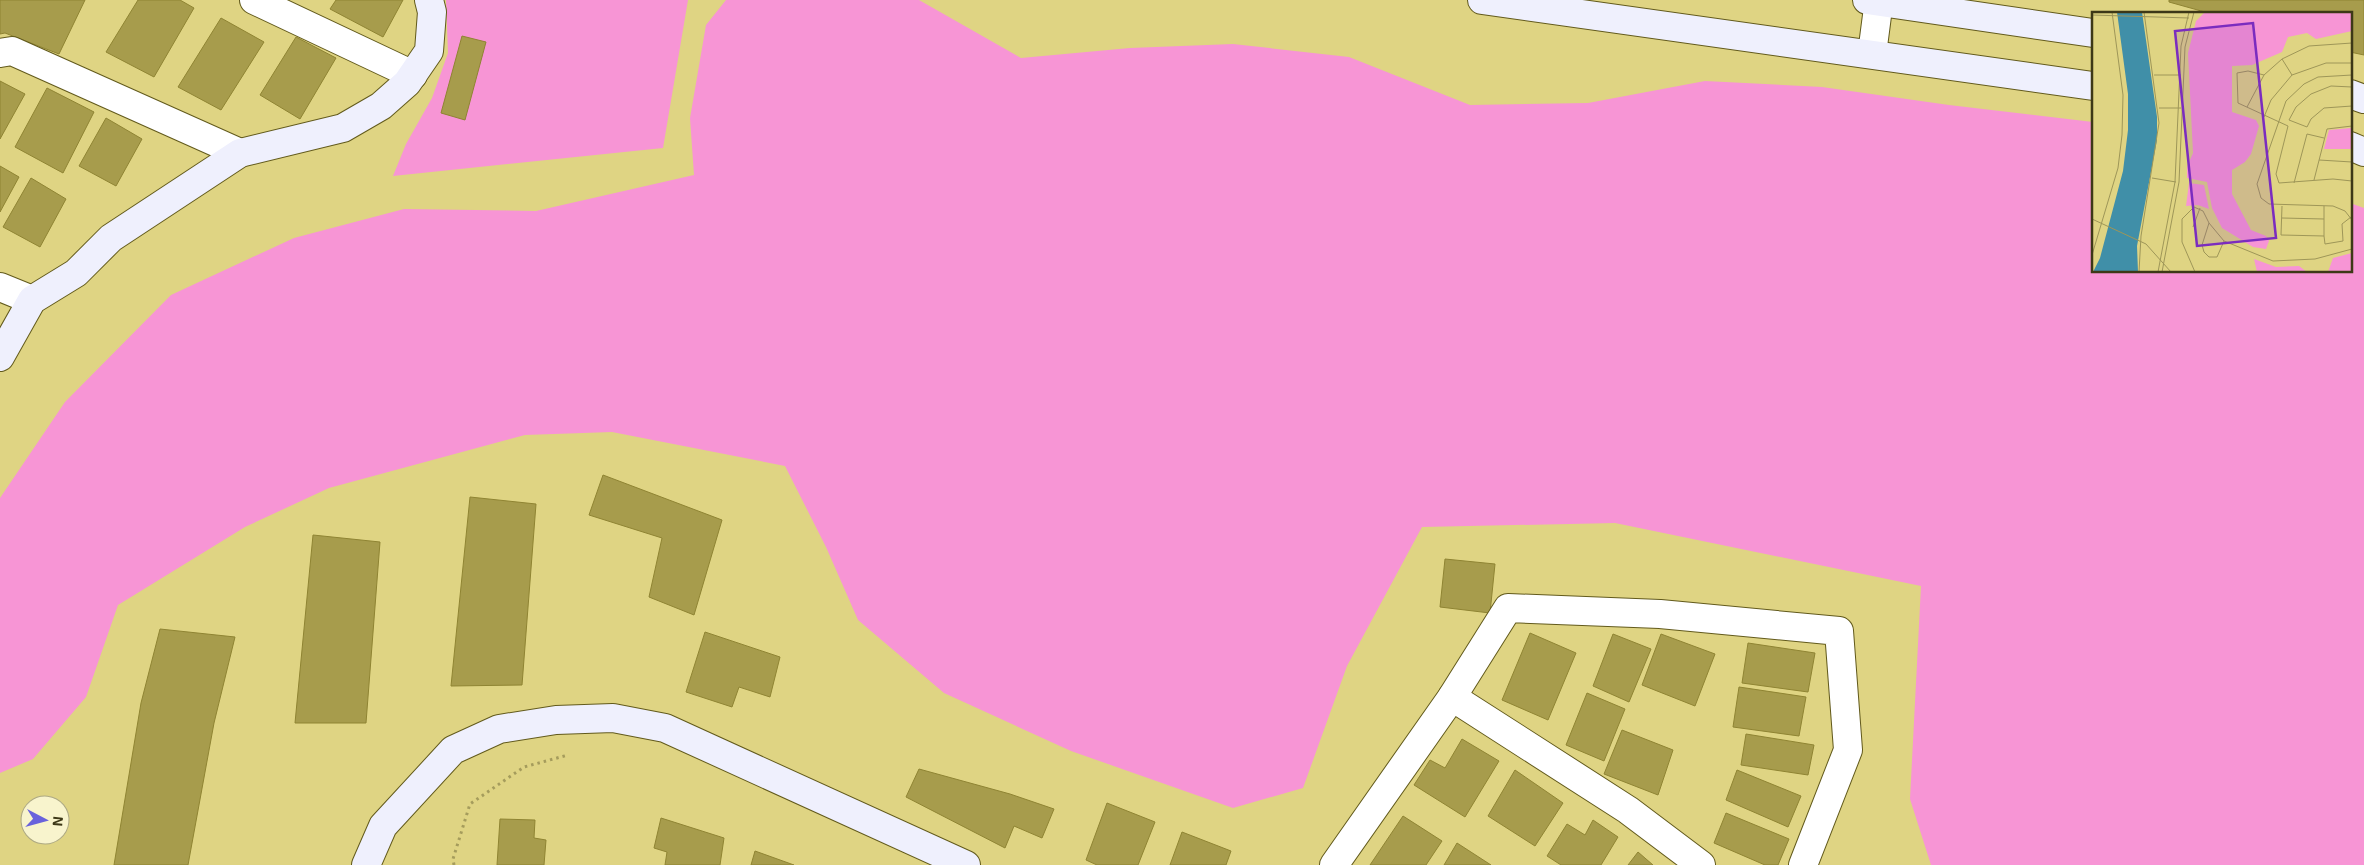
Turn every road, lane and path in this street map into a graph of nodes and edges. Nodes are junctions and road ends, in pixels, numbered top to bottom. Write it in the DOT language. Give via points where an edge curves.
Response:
graph roads {
  1 [pos="254,0"];
  2 [pos="429,0"];
  3 [pos="1482,0"];
  4 [pos="1875,0"];
  5 [pos="1513,2"];
  6 [pos="2092,33"];
  7 [pos="0,53"];
  8 [pos="1872,54"];
  9 [pos="413,75"];
  10 [pos="2092,86"];
  11 [pos="2352,95"];
  12 [pos="2364,99"];
  13 [pos="2352,147"];
  14 [pos="2364,152"];
  15 [pos="240,153"];
  16 [pos="0,287"];
  17 [pos="32,300"];
  18 [pos="0,357"];
  19 [pos="1452,697"];
  20 [pos="576,753"];
  21 [pos="366,865"];
  22 [pos="454,865"];
  23 [pos="966,865"];
  24 [pos="1334,865"];
  25 [pos="1701,865"];
  26 [pos="1803,865"];
  1 -- 9 [label="street"];
  2 -- 9 [label="street" via="432,12 429,51"];
  3 -- 5 [label="street"];
  4 -- 6 [label="street"];
  4 -- 8 [label="street"];
  5 -- 8 [label="street"];
  7 -- 15 [label="street" via="12,51"];
  8 -- 10 [label="street"];
  9 -- 15 [label="street" via="381,106 343,128"];
  11 -- 12 [label="street"];
  13 -- 14 [label="street"];
  15 -- 17 [label="street" via="111,238 76,272"];
  16 -- 17 [label="street"];
  17 -- 18 [label="street"];
  19 -- 24 [label="street"];
  19 -- 25 [label="street" via="1628,810"];
  19 -- 26 [label="street" via="1508,608 1660,614 1839,630 1848,750"];
  20 -- 22 [label="path" via="524,767 470,804"];
  21 -- 23 [label="street" via="383,826 453,750 499,729 556,720 613,718 665,728"];
}
